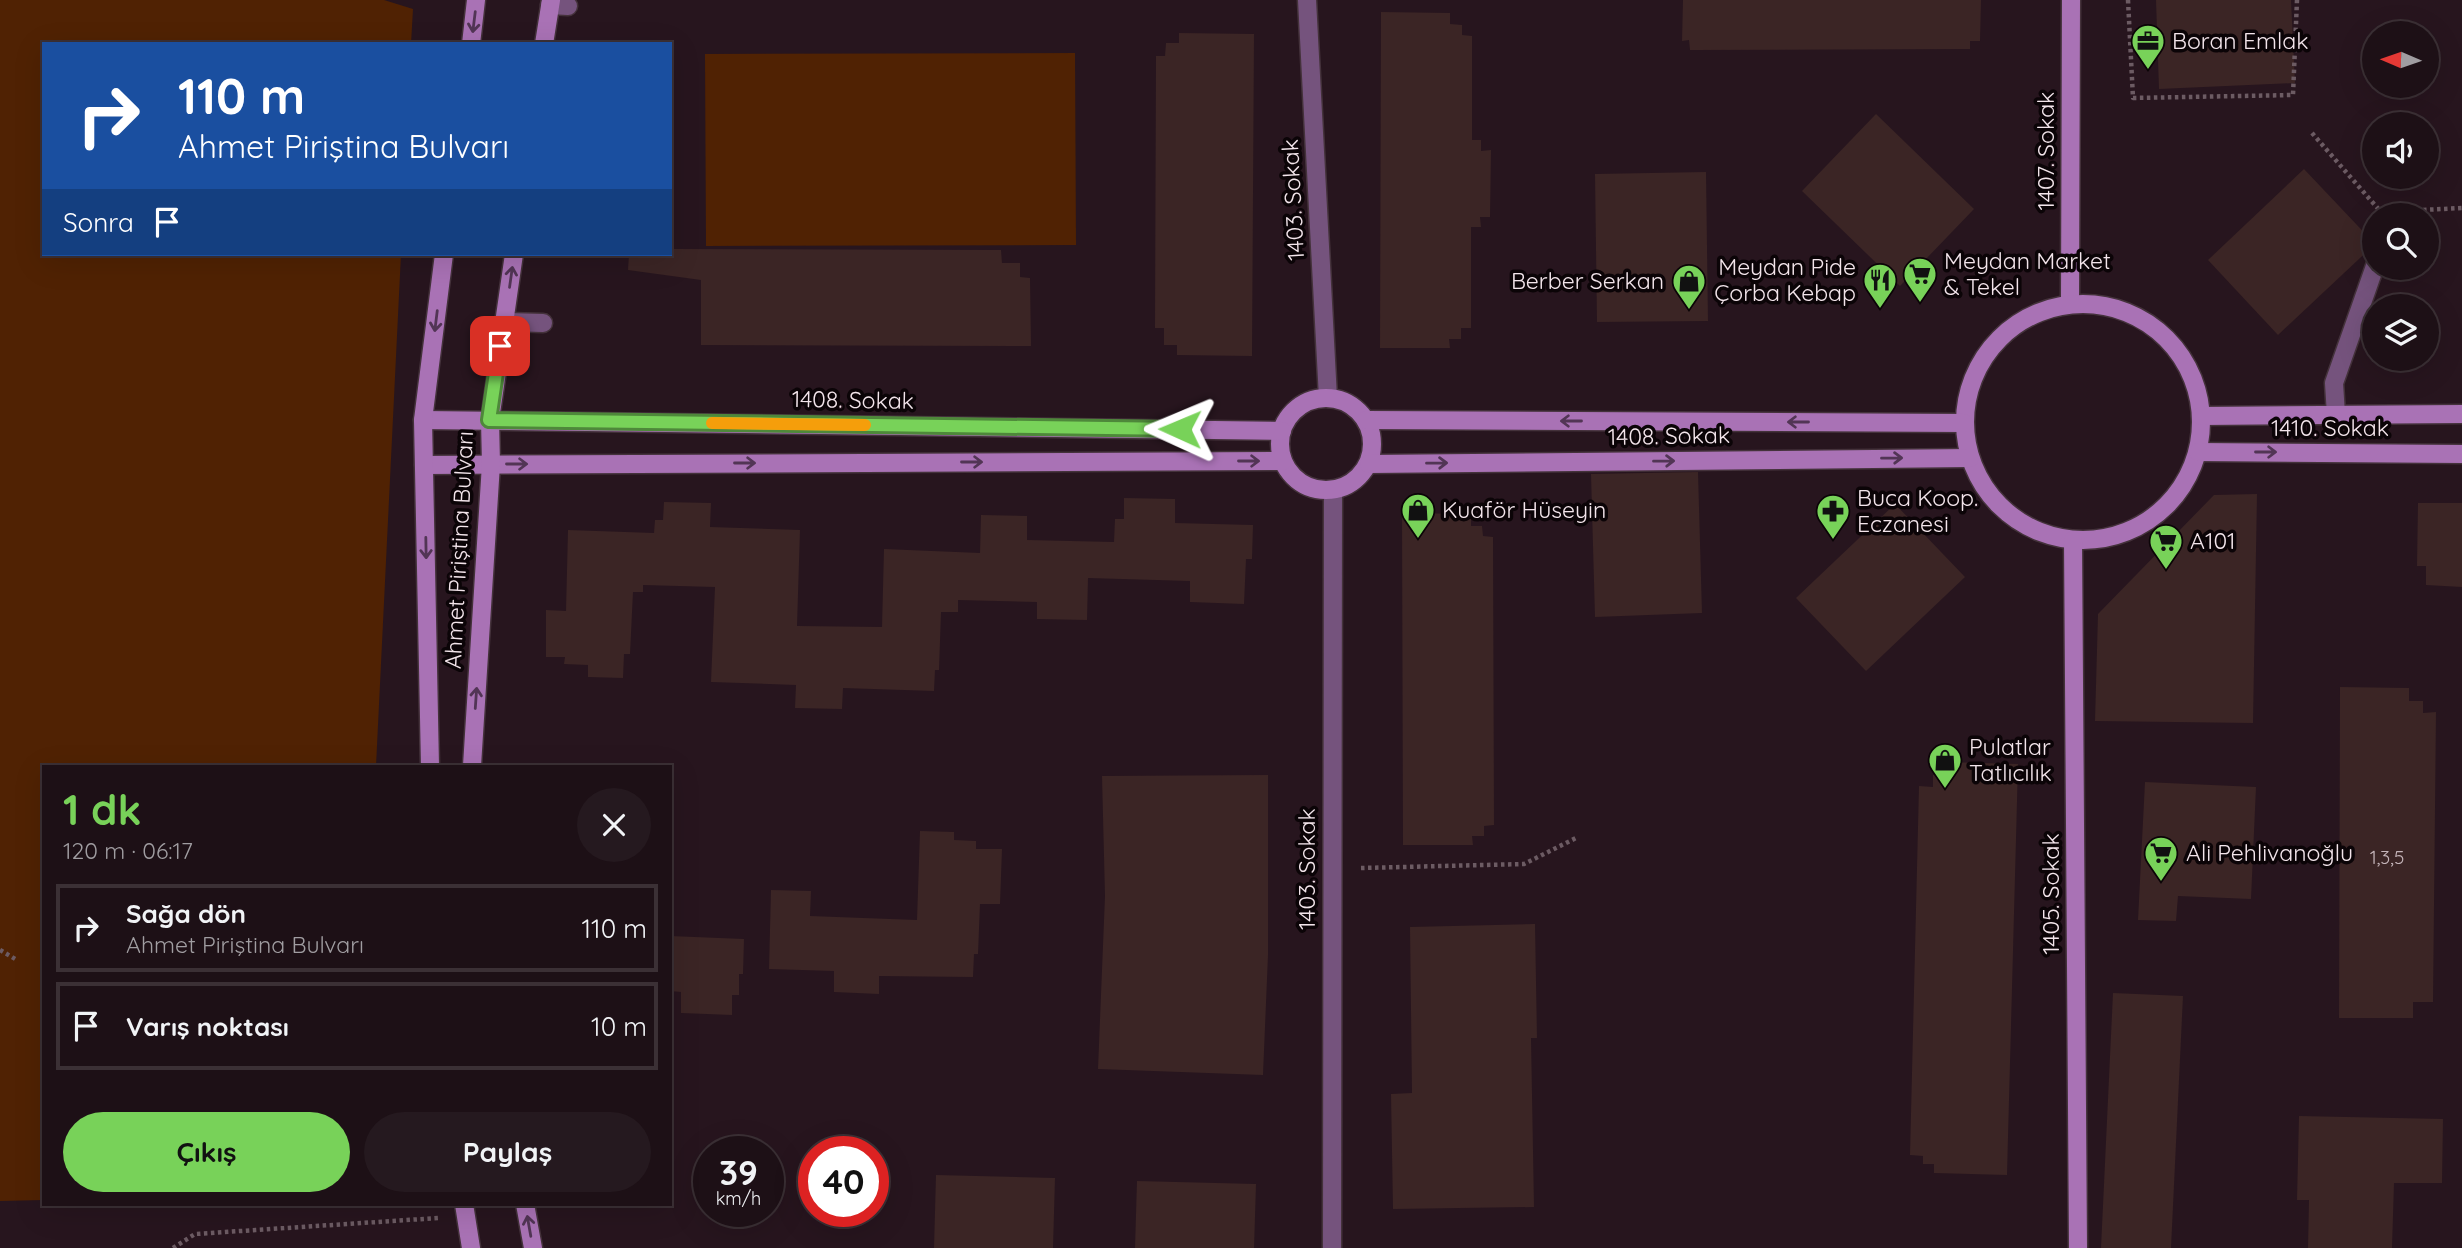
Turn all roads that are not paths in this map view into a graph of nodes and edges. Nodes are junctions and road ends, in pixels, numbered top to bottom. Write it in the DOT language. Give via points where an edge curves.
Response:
graph roads {
  1 [pos="476,0"];
  2 [pos="1307,0"];
  3 [pos="2071,0"];
  4 [pos="556,4"];
  5 [pos="471,42"];
  6 [pos="545,42"];
  7 [pos="444,256"];
  8 [pos="514,256"];
  9 [pos="2370,280"];
  10 [pos="2070,303"];
  11 [pos="504,322"];
  12 [pos="543,323"];
  13 [pos="1328,398"];
  14 [pos="2462,414"];
  15 [pos="2202,415"];
  16 [pos="2336,415"];
  17 [pos="423,420"];
  18 [pos="489,420"];
  19 [pos="1366,420"];
  20 [pos="1964,423"];
  21 [pos="1282,431"];
  22 [pos="2198,452"];
  23 [pos="2462,454"];
  24 [pos="1970,458"];
  25 [pos="1283,461"];
  26 [pos="491,464"];
  27 [pos="1369,464"];
  28 [pos="424,465"];
  29 [pos="1333,490"];
  30 [pos="2073,540"];
  31 [pos="429,765"];
  32 [pos="472,765"];
  33 [pos="525,1206"];
  34 [pos="465,1210"];
  35 [pos="471,1248"];
  36 [pos="533,1248"];
  37 [pos="1332,1248"];
  38 [pos="2078,1248"];
  1 -- 5 [label="street, one-way"];
  2 -- 13 [label="street, 1403. Sokak"];
  3 -- 10 [label="street, 1407. Sokak"];
  4 -- 6 [label="street"];
  7 -- 17 [label="street, Ahmet Piriştina Bulvarı, one-way"];
  11 -- 8 [label="street, Ahmet Piriştina Bulvarı, one-way"];
  9 -- 16 [label="street" via="2334,383"];
  10 -- 15 [label="street" via="2109,305 2144,319 2174,344 2194,377"];
  10 -- 20 [label="street" via="2036,312 2007,330 1983,357 1969,388"];
  11 -- 12 [label="street"];
  11 -- 18 [label="street, Ahmet Piriştina Bulvarı"];
  13 -- 19 [label="street" via="1356,408"];
  13 -- 21 [label="street" via="1299,406"];
  14 -- 16 [label="street, 1410. Sokak"];
  15 -- 16 [label="street, 1410. Sokak"];
  15 -- 22 [label="street"];
  17 -- 18 [label="street, 1408. Sokak"];
  17 -- 28 [label="street, Ahmet Piriştina Bulvarı"];
  18 -- 21 [label="street, 1408. Sokak"];
  18 -- 26 [label="street, Ahmet Piriştina Bulvarı"];
  20 -- 19 [label="street, 1408. Sokak, one-way"];
  19 -- 27 [label="street" via="1372,434"];
  20 -- 24 [label="street"];
  21 -- 25 [label="street"];
  22 -- 23 [label="street, 1410. Sokak, one-way"];
  22 -- 30 [label="street" via="2185,483 2164,509 2137,528 2105,538"];
  27 -- 24 [label="street, 1408. Sokak, one-way"];
  24 -- 30 [label="street" via="1985,489 2009,514 2039,532"];
  26 -- 25 [label="street, one-way"];
  25 -- 29 [label="street" via="1303,484"];
  26 -- 28 [label="street"];
  32 -- 26 [label="street, Ahmet Piriştina Bulvarı, one-way"];
  27 -- 29 [label="street" via="1348,485"];
  28 -- 31 [label="street, Ahmet Piriştina Bulvarı, one-way"];
  29 -- 37 [label="street, 1403. Sokak"];
  30 -- 38 [label="street, 1405. Sokak"];
  36 -- 33 [label="street, one-way"];
  34 -- 35 [label="street"];
}
